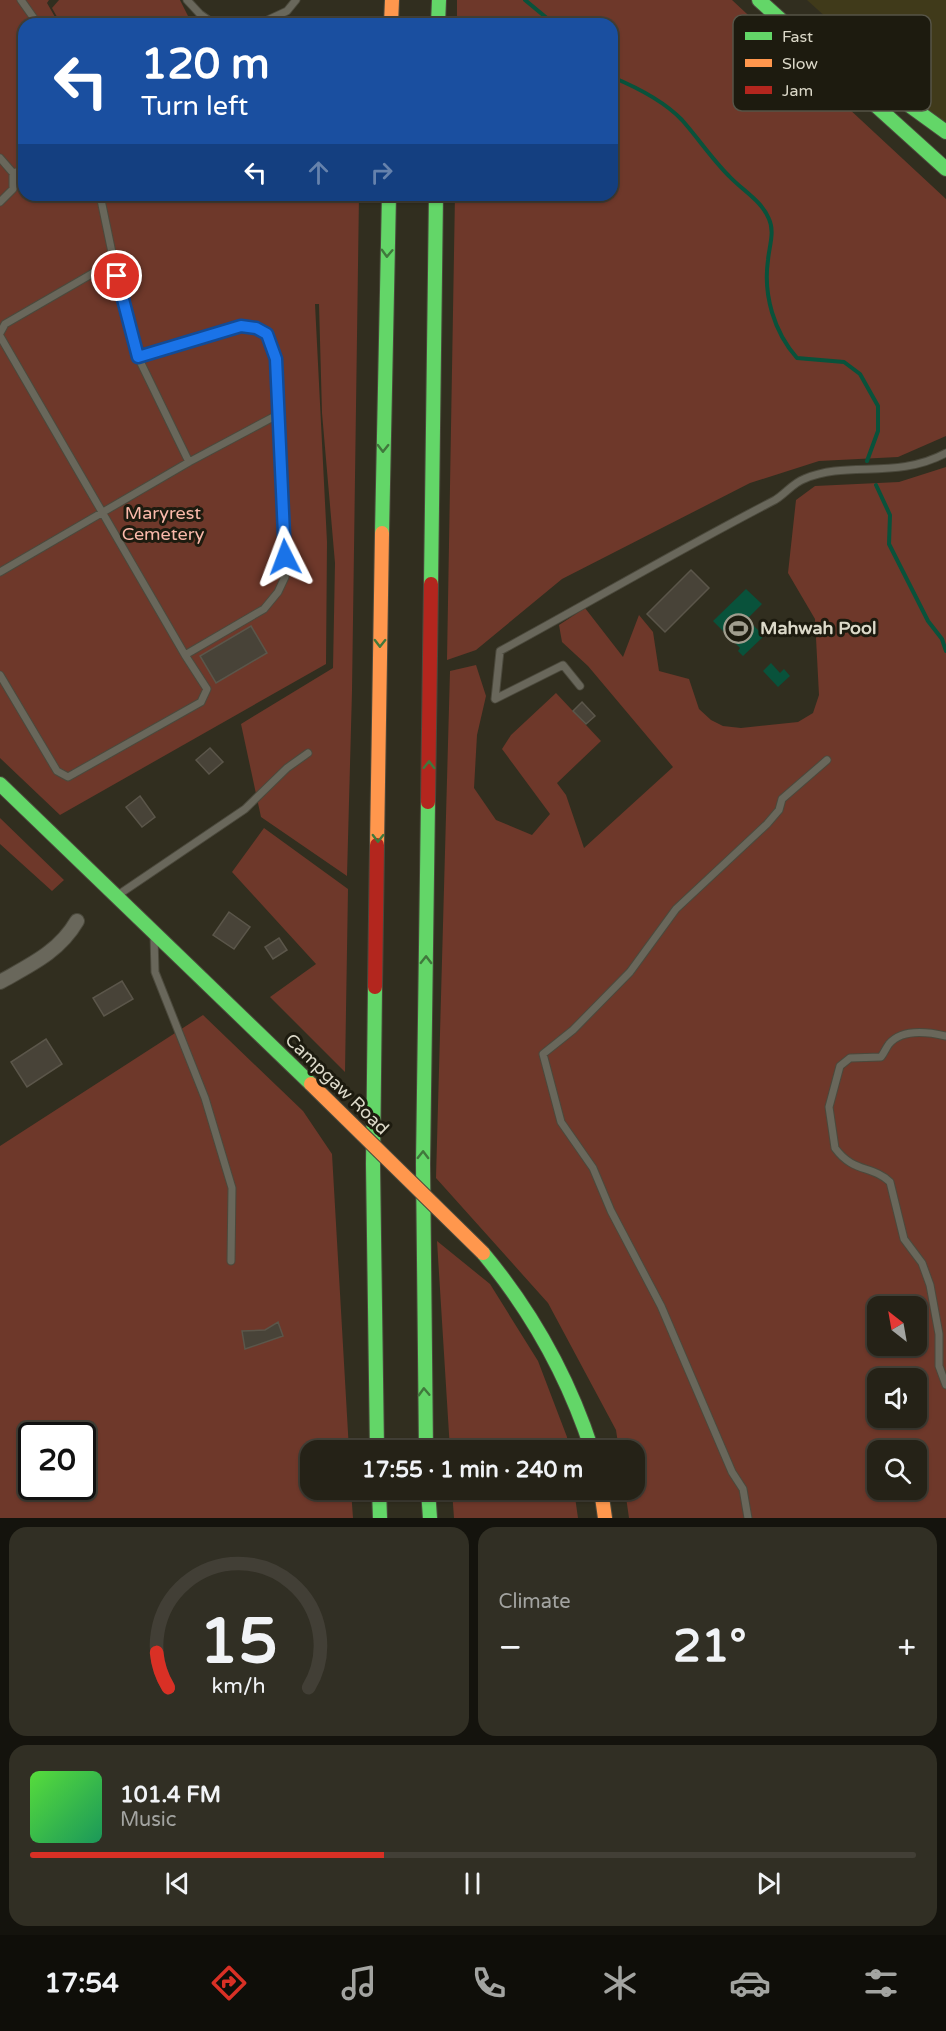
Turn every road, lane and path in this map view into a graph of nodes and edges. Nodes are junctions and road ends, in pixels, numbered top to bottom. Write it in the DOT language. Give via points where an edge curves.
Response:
graph roads {
  1 [pos="21,0"];
  2 [pos="187,0"];
  3 [pos="296,0"];
  4 [pos="392,0"];
  5 [pos="439,0"];
  6 [pos="759,0"];
  7 [pos="776,15"];
  8 [pos="34,18"];
  9 [pos="206,18"];
  10 [pos="272,18"];
  11 [pos="391,18"];
  12 [pos="438,18"];
  13 [pos="882,111"];
  14 [pos="917,111"];
  15 [pos="946,132"];
  16 [pos="0,158"];
  17 [pos="946,169"];
  18 [pos="18,172"];
  19 [pos="13,173"];
  20 [pos="101,201"];
  21 [pos="389,201"];
  22 [pos="436,201"];
  23 [pos="0,202"];
  24 [pos="114,261"];
  25 [pos="0,335"];
  26 [pos="138,357"];
  27 [pos="279,414"];
  28 [pos="946,453"];
  29 [pos="189,462"];
  30 [pos="102,514"];
  31 [pos="0,572"];
  32 [pos="185,655"];
  33 [pos="0,675"];
  34 [pos="580,686"];
  35 [pos="308,753"];
  36 [pos="827,760"];
  37 [pos="0,784"];
  38 [pos="116,897"];
  39 [pos="77,921"];
  40 [pos="154,931"];
  41 [pos="0,981"];
  42 [pos="946,1036"];
  43 [pos="231,1261"];
  44 [pos="946,1385"];
  45 [pos="377,1440"];
  46 [pos="426,1440"];
  47 [pos="589,1440"];
  48 [pos="379,1500"];
  49 [pos="429,1500"];
  50 [pos="602,1500"];
  51 [pos="380,1518"];
  52 [pos="430,1518"];
  53 [pos="605,1518"];
  54 [pos="748,1518"];
  1 -- 8 [label="lane"];
  2 -- 9 [label="lane"];
  3 -- 10 [label="lane" via="287,11"];
  4 -- 11 [label="main road"];
  5 -- 12 [label="main road"];
  6 -- 7 [label="main road"];
  13 -- 17 [label="main road"];
  14 -- 15 [label="main road"];
  16 -- 19 [label="lane"];
  18 -- 19 [label="lane"];
  19 -- 23 [label="lane" via="13,189"];
  20 -- 24 [label="lane"];
  21 -- 45 [label="main road, one-way" via="373,1174"];
  46 -- 22 [label="main road, one-way" via="423,1164"];
  24 -- 25 [label="lane" via="5,324"];
  24 -- 26 [label="lane"];
  25 -- 30 [label="lane"];
  26 -- 27 [label="lane" via="241,326 256,328 267,334 276,359"];
  26 -- 29 [label="lane"];
  27 -- 29 [label="lane"];
  27 -- 32 [label="lane" via="285,578 264,609"];
  28 -- 34 [label="lane" via="904,468 805,478 776,499 500,651 495,699 563,665"];
  29 -- 30 [label="lane"];
  30 -- 31 [label="lane"];
  30 -- 32 [label="lane"];
  32 -- 33 [label="lane" via="207,689 201,702 68,777 57,771"];
  35 -- 38 [label="lane" via="245,809"];
  36 -- 54 [label="lane" via="782,799 767,824 676,909 630,972 603,1000 543,1054 561,1122 593,1168 660,1306 743,1489"];
  37 -- 38 [label="main road, Campgaw Road"];
  38 -- 40 [label="main road, Campgaw Road"];
  39 -- 41 [label="street" via="70,934 49,954"];
  40 -- 43 [label="lane" via="155,972 205,1098 232,1188"];
  40 -- 47 [label="main road, Campgaw Road, bridge" via="483,1253 515,1292 550,1347"];
  42 -- 44 [label="lane" via="911,1034 897,1038 881,1057 844,1062 837,1072 829,1107 839,1154 853,1166 879,1173 890,1182 904,1239 922,1263 930,1286 939,1334 939,1366"];
  48 -- 51 [label="main road"];
  49 -- 52 [label="main road"];
  50 -- 53 [label="main road"];
}
